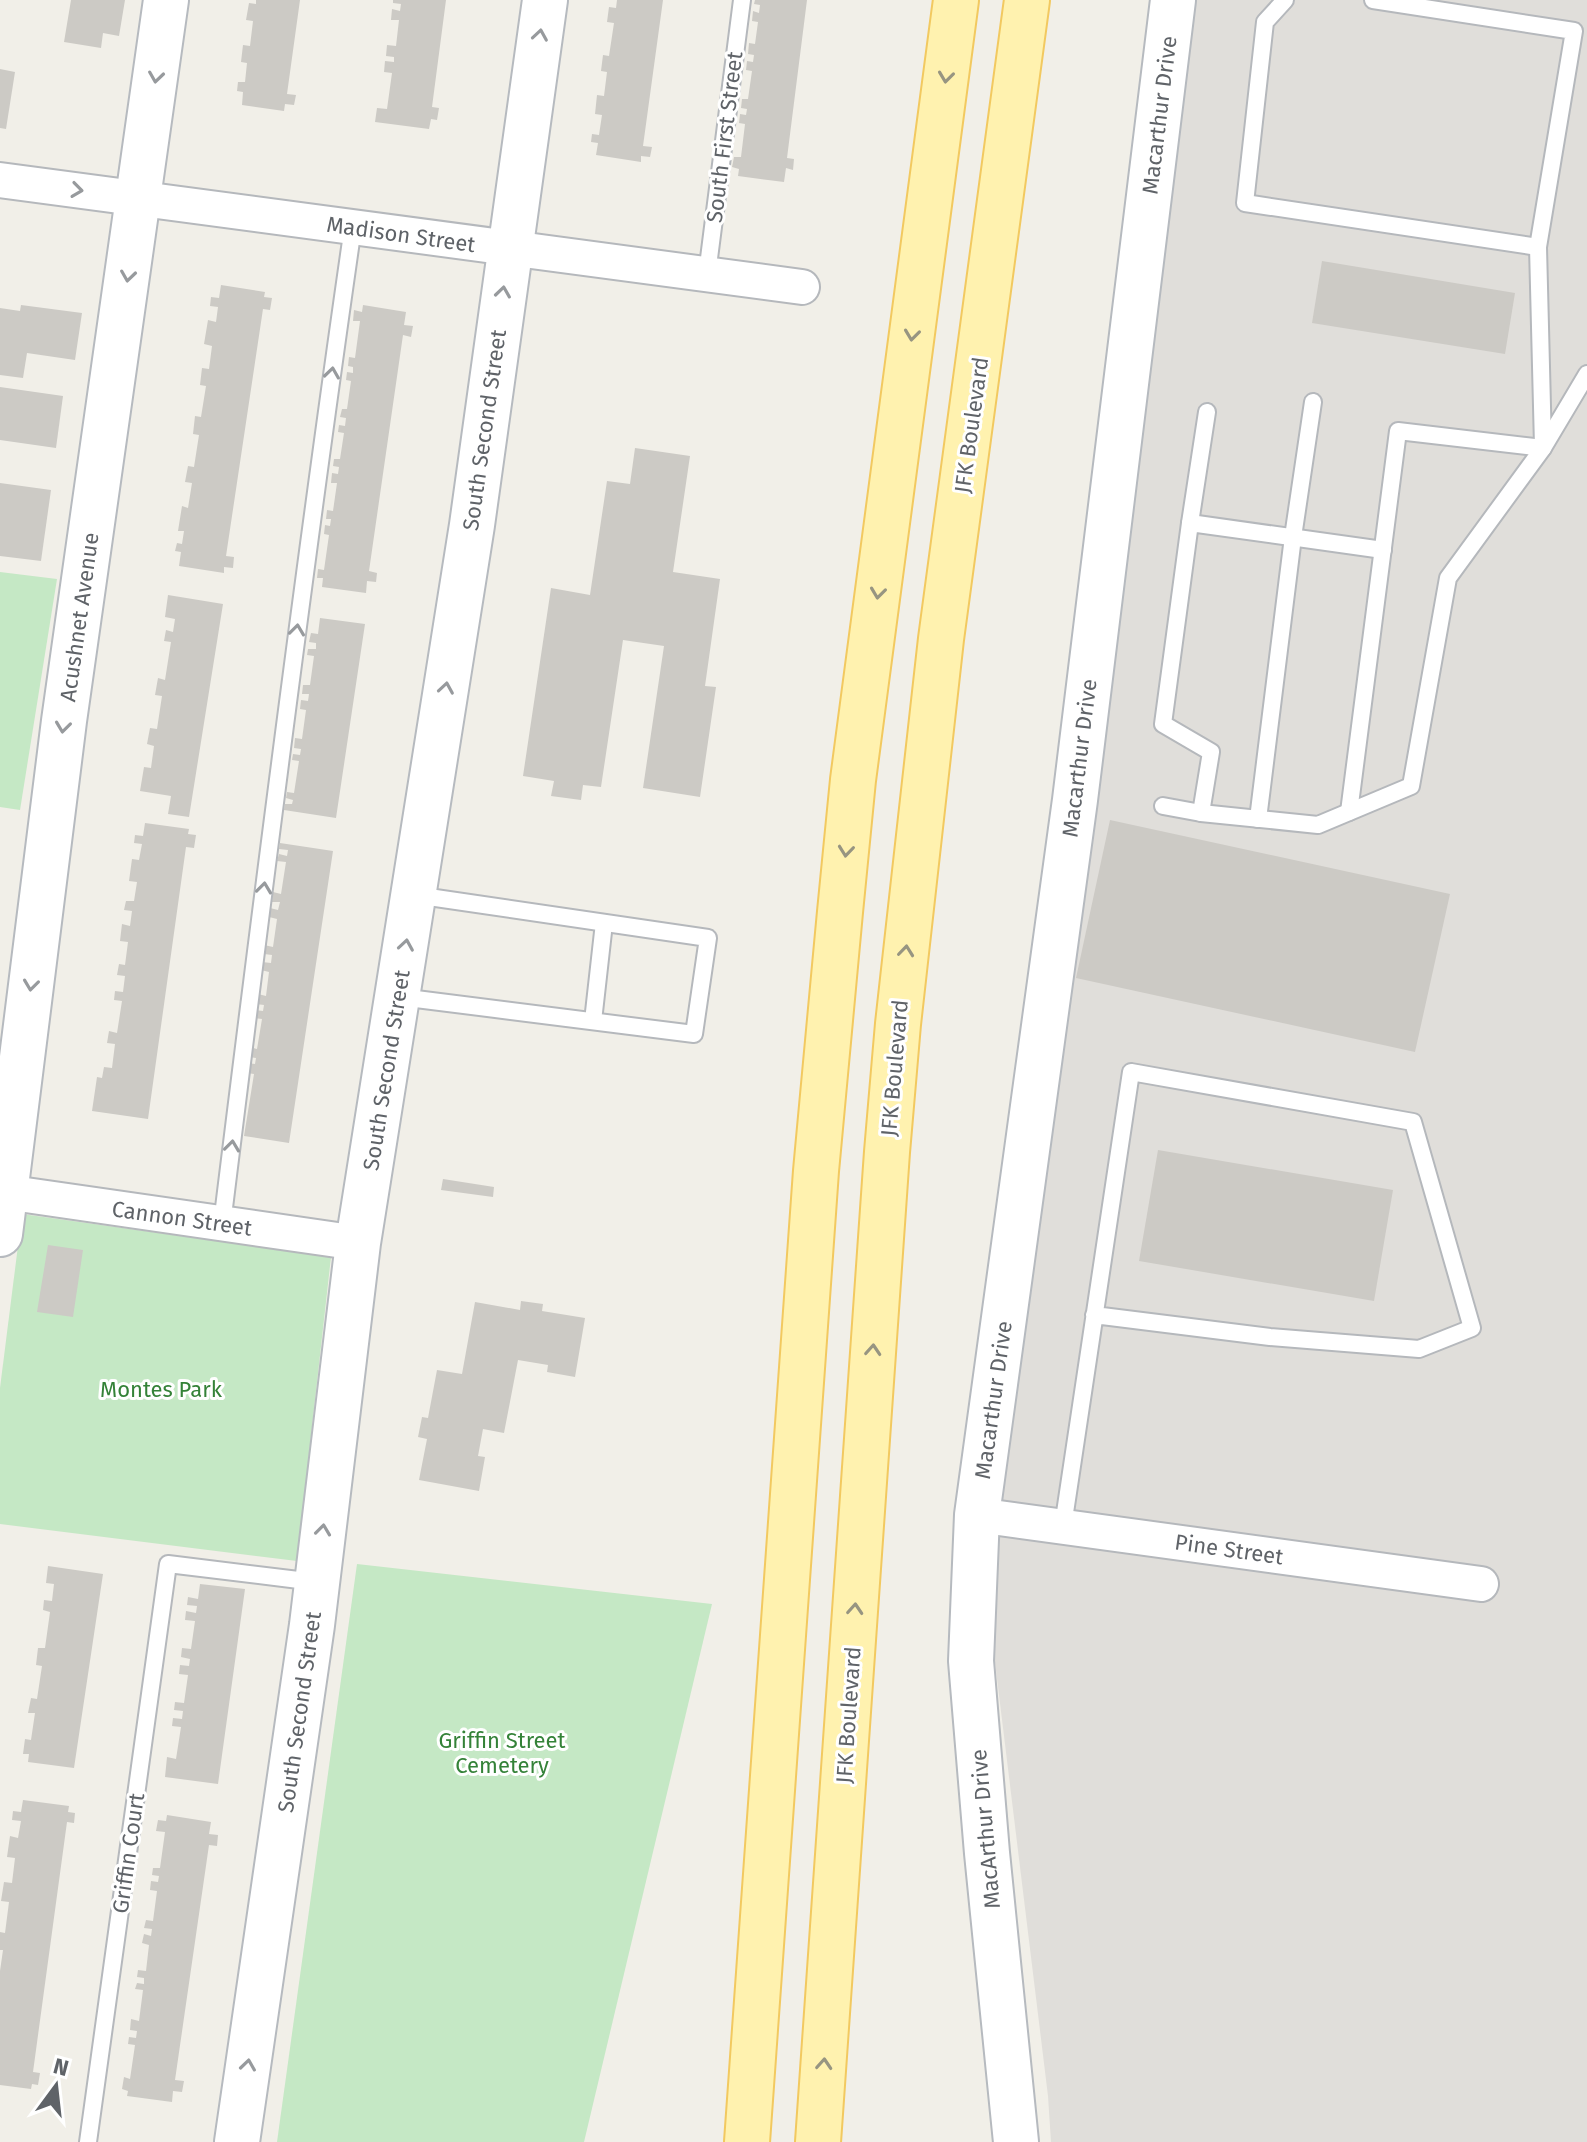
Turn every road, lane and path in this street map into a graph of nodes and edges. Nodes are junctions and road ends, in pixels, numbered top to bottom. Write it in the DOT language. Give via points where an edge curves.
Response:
graph roads {
  1 [pos="166,0"];
  2 [pos="545,0"];
  3 [pos="742,0"];
  4 [pos="956,0"];
  5 [pos="1027,0"];
  6 [pos="1173,0"];
  7 [pos="1285,0"];
  8 [pos="1373,0"];
  9 [pos="0,180"];
  10 [pos="139,198"];
  11 [pos="353,227"];
  12 [pos="1538,247"];
  13 [pos="509,248"];
  14 [pos="707,274"];
  15 [pos="802,287"];
  16 [pos="1587,374"];
  17 [pos="1313,402"];
  18 [pos="1207,412"];
  19 [pos="1543,448"];
  20 [pos="1190,523"];
  21 [pos="1293,537"];
  22 [pos="1383,550"];
  23 [pos="1163,806"];
  24 [pos="1349,812"];
  25 [pos="1201,813"];
  26 [pos="1258,819"];
  27 [pos="414,895"];
  28 [pos="604,923"];
  29 [pos="397,997"];
  30 [pos="593,1021"];
  31 [pos="2,1213"];
  32 [pos="222,1224"];
  33 [pos="358,1243"];
  34 [pos="1094,1315"];
  35 [pos="977,1515"];
  36 [pos="1063,1526"];
  37 [pos="316,1582"];
  38 [pos="1481,1584"];
  39 [pos="88,2142"];
  40 [pos="237,2142"];
  41 [pos="747,2142"];
  42 [pos="818,2142"];
  43 [pos="1016,2142"];
  1 -- 10 [label="street, Acushnet Avenue, one-way"];
  13 -- 2 [label="street, South Second Street, one-way"];
  3 -- 14 [label="lane, South First Street"];
  4 -- 41 [label="main road, one-way" via="841,897 813,1203"];
  42 -- 5 [label="main road, JFK Boulevard, one-way" via="898,1024 941,639"];
  6 -- 35 [label="street, Macarthur Drive" via="1075,800"];
  7 -- 12 [label="lane" via="1265,22 1245,203"];
  8 -- 12 [label="lane" via="1574,31"];
  9 -- 10 [label="street, Madison Street, one-way"];
  10 -- 11 [label="street, Madison Street"];
  10 -- 31 [label="street, Acushnet Avenue, one-way" via="64,721"];
  11 -- 13 [label="street, Madison Street"];
  32 -- 11 [label="lane, one-way"];
  12 -- 19 [label="lane"];
  13 -- 14 [label="street, Madison Street"];
  27 -- 13 [label="street, South Second Street, one-way"];
  14 -- 15 [label="street, Madison Street"];
  16 -- 19 [label="lane"];
  17 -- 21 [label="lane"];
  18 -- 20 [label="lane"];
  19 -- 22 [label="lane" via="1398,431"];
  19 -- 24 [label="lane" via="1448,578 1411,786"];
  20 -- 21 [label="lane"];
  20 -- 25 [label="lane" via="1163,724 1211,752"];
  21 -- 22 [label="lane"];
  21 -- 26 [label="lane"];
  22 -- 24 [label="lane"];
  23 -- 25 [label="lane"];
  24 -- 26 [label="lane" via="1318,825"];
  25 -- 26 [label="lane"];
  27 -- 28 [label="lane"];
  29 -- 27 [label="street, South Second Street, one-way"];
  28 -- 30 [label="lane"];
  28 -- 30 [label="lane" via="708,938 694,1034"];
  29 -- 30 [label="lane"];
  29 -- 33 [label="street, South Second Street"];
  31 -- 32 [label="street, Cannon Street"];
  32 -- 33 [label="street, Cannon Street"];
  37 -- 33 [label="street, South Second Street, one-way"];
  34 -- 34 [label="lane" via="1131,1072 1413,1122 1472,1328 1419,1349"];
  34 -- 36 [label="lane"];
  35 -- 36 [label="street, Pine Street"];
  35 -- 43 [label="street, MacArthur Drive" via="971,1661"];
  36 -- 38 [label="street, Pine Street"];
  37 -- 39 [label="lane, Griffin Court" via="168,1564"];
  40 -- 37 [label="street, South Second Street, one-way"];
}
